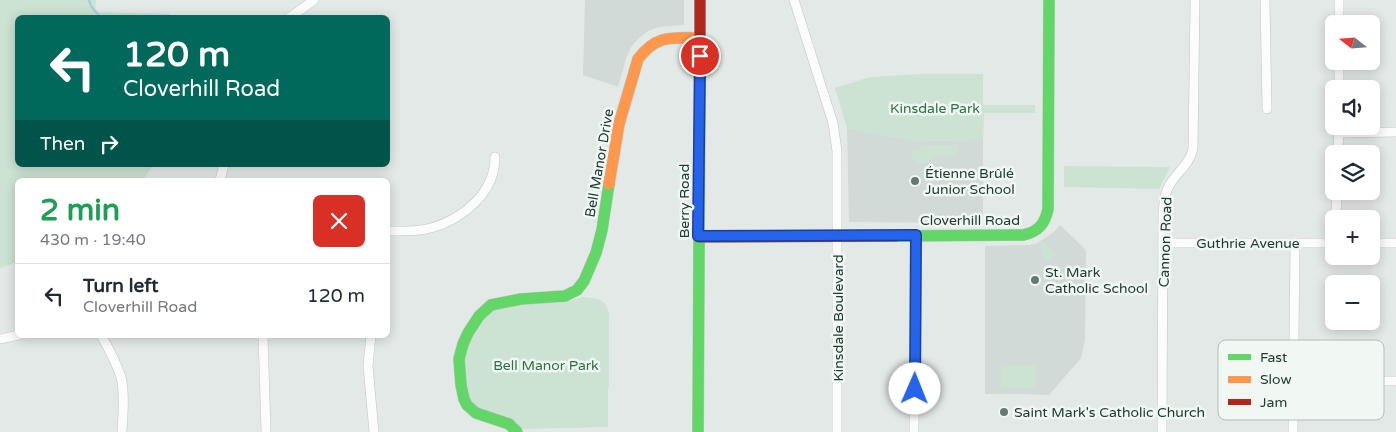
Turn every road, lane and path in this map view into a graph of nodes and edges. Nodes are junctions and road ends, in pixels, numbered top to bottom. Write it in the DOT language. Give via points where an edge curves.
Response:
graph roads {
  1 [pos="314,0"];
  2 [pos="700,0"];
  3 [pos="794,0"];
  4 [pos="1049,0"];
  5 [pos="1195,0"];
  6 [pos="1266,0"];
  7 [pos="1338,0"];
  8 [pos="293,15"];
  9 [pos="1338,15"];
  10 [pos="700,38"];
  11 [pos="1266,109"];
  12 [pos="1380,131"];
  13 [pos="1396,132"];
  14 [pos="495,157"];
  15 [pos="390,231"];
  16 [pos="838,235"];
  17 [pos="916,235"];
  18 [pos="698,236"];
  19 [pos="1163,243"];
  20 [pos="1296,243"];
  21 [pos="1380,243"];
  22 [pos="1396,243"];
  23 [pos="1325,244"];
  24 [pos="15,336"];
  25 [pos="103,338"];
  26 [pos="263,338"];
  27 [pos="371,338"];
  28 [pos="0,339"];
  29 [pos="1295,340"];
  30 [pos="914,431"];
  31 [pos="122,432"];
  32 [pos="266,432"];
  33 [pos="374,432"];
  34 [pos="517,432"];
  35 [pos="698,432"];
  36 [pos="837,432"];
  37 [pos="1162,432"];
  1 -- 8 [label="street"];
  2 -- 10 [label="street, Berry Road"];
  3 -- 16 [label="street, Kinsdale Boulevard" via="836,138"];
  4 -- 17 [label="street, Cloverhill Road" via="1046,221 1040,230 1028,234"];
  5 -- 19 [label="street, Cannon Road" via="1193,148 1188,163 1165,195"];
  6 -- 11 [label="street"];
  7 -- 9 [label="street"];
  10 -- 18 [label="street, Berry Road"];
  10 -- 34 [label="street, Bell Manor Drive" via="659,40 644,50 638,59 619,124 596,253 577,290 566,296 520,299 491,305 479,316 465,338 459,359 467,405 476,413 509,424"];
  12 -- 13 [label="street"];
  14 -- 15 [label="street" via="490,183 461,214 430,228"];
  16 -- 17 [label="street, Cloverhill Road"];
  16 -- 18 [label="street, Cloverhill Road"];
  16 -- 36 [label="street, Kinsdale Boulevard"];
  17 -- 30 [label="street"];
  18 -- 35 [label="street, Berry Road"];
  19 -- 20 [label="street, Guthrie Avenue"];
  19 -- 37 [label="street, Cannon Road"];
  20 -- 23 [label="street, Guthrie Avenue"];
  20 -- 29 [label="street"];
  21 -- 22 [label="street"];
  24 -- 28 [label="street"];
  25 -- 31 [label="street" via="121,379"];
  26 -- 32 [label="street"];
  27 -- 33 [label="street" via="368,366"];
}
